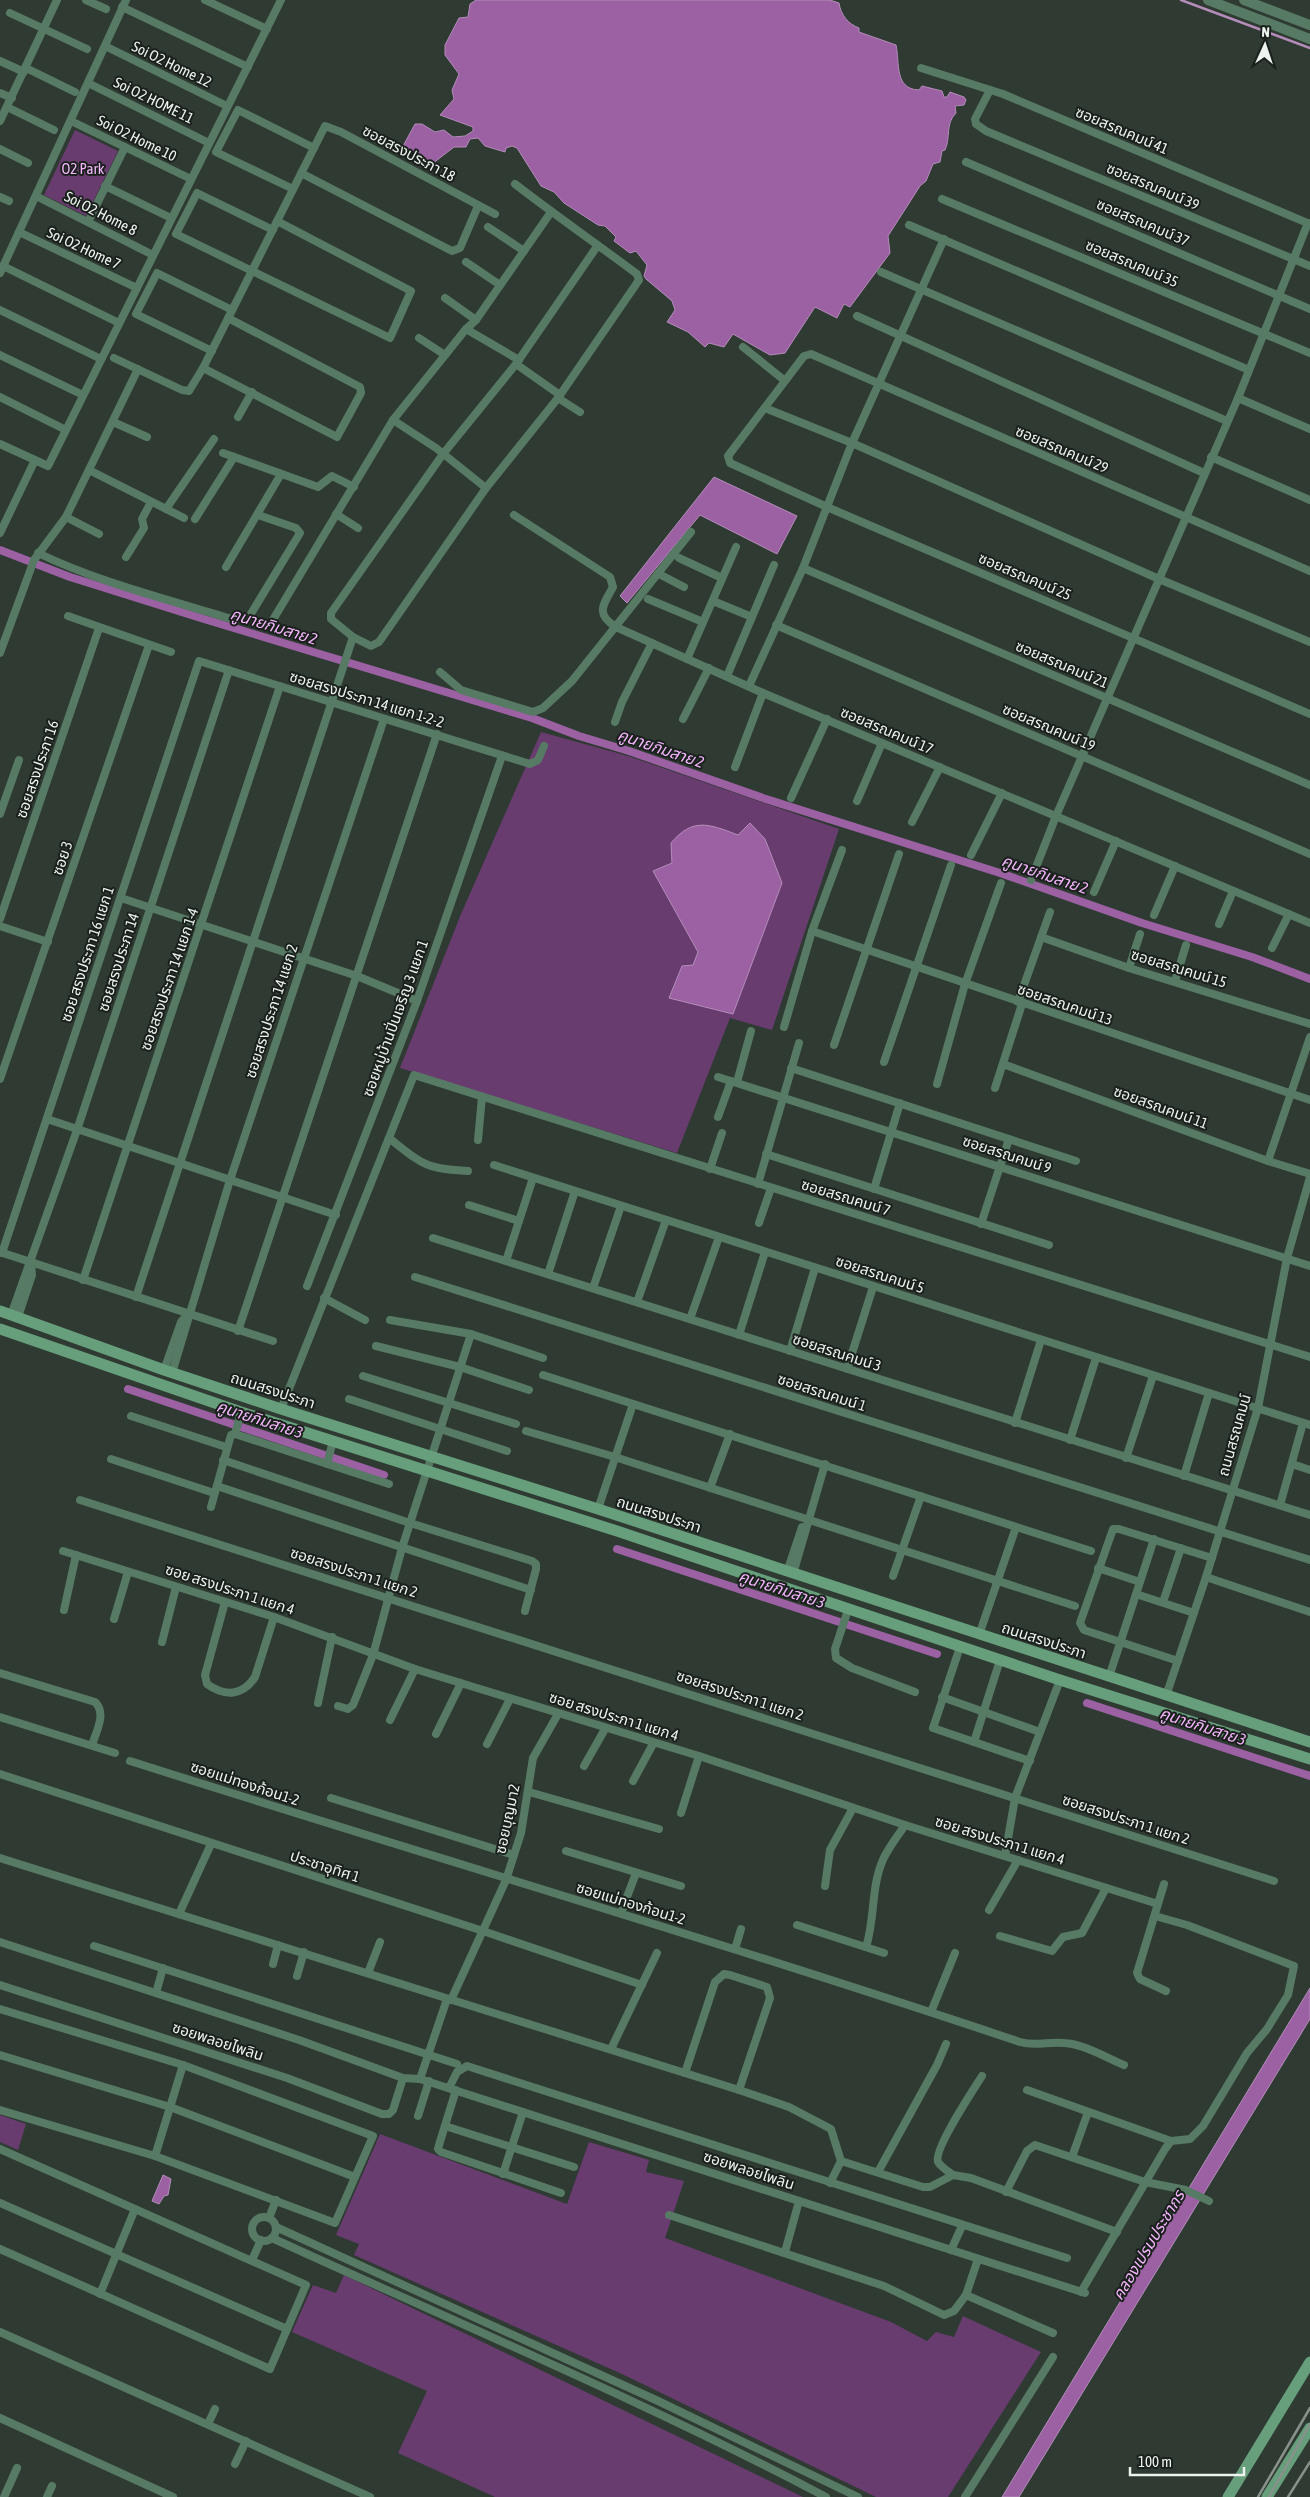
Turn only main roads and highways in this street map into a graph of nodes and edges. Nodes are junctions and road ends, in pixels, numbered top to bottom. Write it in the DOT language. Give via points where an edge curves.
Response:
graph roads {
  1 [pos="10,1315"];
  2 [pos="0,1328"];
  3 [pos="843,1591"];
  4 [pos="843,1612"];
  5 [pos="1310,1742"];
  6 [pos="1310,1759"];
  7 [pos="1310,2362"];
  8 [pos="1310,2428"];
  9 [pos="1228,2497"];
  10 [pos="1267,2497"];
  1 -- 3 [label="main road, ถนนสรงประภา" via="168,1372"];
  2 -- 4 [label="main road, ถนนสรงประภา" via="240,1416 617,1532"];
  3 -- 4 [label="main road"];
  3 -- 5 [label="main road, ถนนสรงประภา"];
  4 -- 6 [label="main road, ถนนสรงประภา"];
  7 -- 9 [label="main road"];
  8 -- 10 [label="main road"];
}
